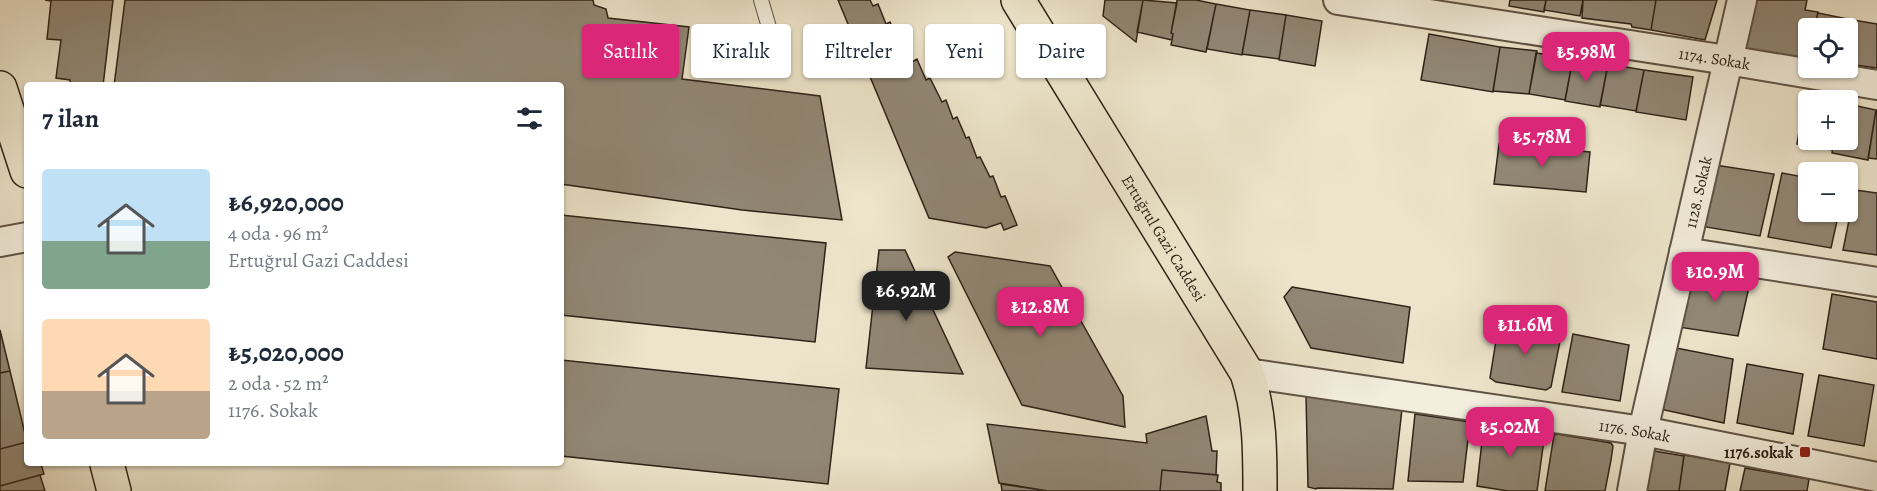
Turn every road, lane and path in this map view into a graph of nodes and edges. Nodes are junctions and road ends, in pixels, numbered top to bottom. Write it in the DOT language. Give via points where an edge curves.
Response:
graph roads {
  1 [pos="761,0"];
  2 [pos="1018,0"];
  3 [pos="1338,0"];
  4 [pos="1742,0"];
  5 [pos="768,24"];
  6 [pos="1727,60"];
  7 [pos="1877,85"];
  8 [pos="0,88"];
  9 [pos="24,162"];
  10 [pos="24,238"];
  11 [pos="0,242"];
  12 [pos="1684,252"];
  13 [pos="1877,282"];
  14 [pos="1247,373"];
  15 [pos="1643,431"];
  16 [pos="108,466"];
  17 [pos="1877,477"];
  18 [pos="114,491"];
  19 [pos="1260,491"];
  20 [pos="1632,491"];
  1 -- 5 [label="lane"];
  2 -- 14 [label="main road, Ertuğrul Gazi Caddesi"];
  3 -- 6 [label="street, 1174. Sokak"];
  4 -- 6 [label="street, 1128. Sokak"];
  6 -- 7 [label="street, 1174. Sokak"];
  6 -- 12 [label="street, 1128. Sokak"];
  8 -- 9 [label="main road"];
  10 -- 11 [label="street"];
  12 -- 13 [label="street"];
  12 -- 15 [label="street, 1128. Sokak"];
  14 -- 15 [label="street, 1176. Sokak"];
  14 -- 19 [label="main road, Ertuğrul Gazi Caddesi" via="1260,434"];
  15 -- 17 [label="street, 1176. Sokak"];
  15 -- 20 [label="street, 1128. Sokak"];
  16 -- 18 [label="main road"];
}
